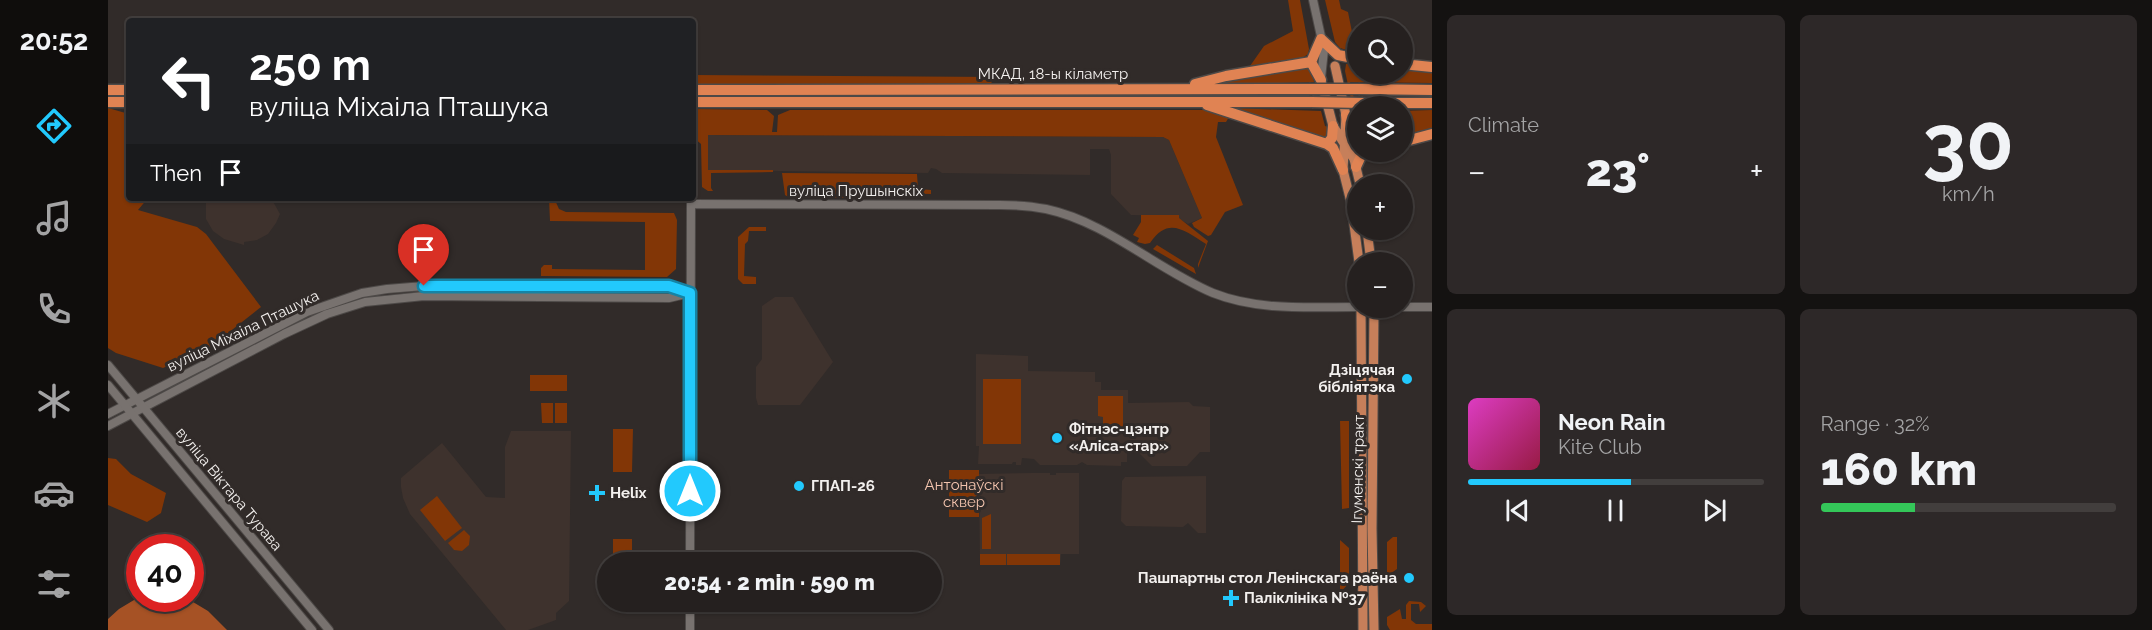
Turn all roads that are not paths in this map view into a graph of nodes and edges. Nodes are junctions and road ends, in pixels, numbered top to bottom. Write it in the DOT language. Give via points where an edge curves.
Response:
graph roads {
  1 [pos="1313,0"];
  2 [pos="1321,39"];
  3 [pos="1324,50"];
  4 [pos="1347,57"];
  5 [pos="1347,59"];
  6 [pos="1311,62"];
  7 [pos="1413,65"];
  8 [pos="1335,66"];
  9 [pos="1432,67"];
  10 [pos="1321,80"];
  11 [pos="1165,88"];
  12 [pos="108,90"];
  13 [pos="126,90"];
  14 [pos="696,90"];
  15 [pos="1432,90"];
  16 [pos="1196,101"];
  17 [pos="108,102"];
  18 [pos="126,102"];
  19 [pos="696,102"];
  20 [pos="1432,103"];
  21 [pos="1346,115"];
  22 [pos="1347,119"];
  23 [pos="1333,126"];
  24 [pos="1432,134"];
  25 [pos="1413,139"];
  26 [pos="1344,141"];
  27 [pos="1328,144"];
  28 [pos="1358,162"];
  29 [pos="1356,167"];
  30 [pos="1343,170"];
  31 [pos="1358,174"];
  32 [pos="1358,252"];
  33 [pos="690,293"];
  34 [pos="1347,307"];
  35 [pos="1413,307"];
  36 [pos="1432,307"];
  37 [pos="1359,318"];
  38 [pos="1374,318"];
  39 [pos="108,365"];
  40 [pos="108,385"];
  41 [pos="137,399"];
  42 [pos="125,406"];
  43 [pos="144,408"];
  44 [pos="108,414"];
  45 [pos="132,414"];
  46 [pos="108,426"];
  47 [pos="690,552"];
  48 [pos="690,612"];
  49 [pos="312,630"];
  50 [pos="329,630"];
  51 [pos="690,630"];
  52 [pos="1363,630"];
  53 [pos="1374,630"];
  1 -- 2 [label="street"];
  2 -- 3 [label="street"];
  2 -- 4 [label="highway" via="1338,55"];
  2 -- 6 [label="highway"];
  3 -- 8 [label="street"];
  3 -- 10 [label="street"];
  5 -- 8 [label="highway" via="1339,60"];
  6 -- 10 [label="highway"];
  6 -- 11 [label="highway"];
  7 -- 9 [label="highway"];
  8 -- 21 [label="main road"];
  10 -- 23 [label="main road"];
  11 -- 14 [label="highway, МКАД, 18-ы кіламетр"];
  11 -- 15 [label="highway, МКАД, 18-ы кіламетр, bridge"];
  12 -- 13 [label="highway"];
  16 -- 19 [label="highway, МКАД, 18-ы кіламетр"];
  16 -- 20 [label="highway, МКАД, 18-ы кіламетр, bridge"];
  16 -- 27 [label="highway"];
  17 -- 18 [label="highway"];
  21 -- 22 [label="highway"];
  21 -- 26 [label="main road"];
  23 -- 26 [label="main road"];
  23 -- 27 [label="highway"];
  24 -- 25 [label="highway"];
  26 -- 29 [label="main road"];
  26 -- 30 [label="main road"];
  27 -- 30 [label="highway"];
  28 -- 29 [label="highway"];
  29 -- 31 [label="main road"];
  30 -- 32 [label="main road"];
  33 -- 34 [label="street, вуліца Прушынскіх" via="691,204 1008,205 1048,209 1077,219 1195,285 1228,298 1275,306"];
  33 -- 41 [label="street, вуліца Міхаіла Пташука" via="669,286 424,286 362,293 307,312"];
  33 -- 43 [label="street, вуліца Міхаіла Пташука" via="669,298 424,296 365,302 284,334"];
  33 -- 47 [label="street, вуліца Прушынскіх"];
  35 -- 36 [label="street"];
  37 -- 52 [label="main road, Ігуменскі тракт"];
  38 -- 53 [label="main road, Ігуменскі тракт"];
  39 -- 41 [label="main road, вуліца Віктара Турава"];
  40 -- 42 [label="main road, вуліца Віктара Турава"];
  41 -- 42 [label="street, вуліца Міхаіла Пташука"];
  41 -- 43 [label="main road, вуліца Віктара Турава"];
  42 -- 44 [label="street, вуліца Міхаіла Пташука"];
  42 -- 45 [label="main road, вуліца Віктара Турава"];
  43 -- 45 [label="street, вуліца Міхаіла Пташука"];
  43 -- 50 [label="main road, вуліца Віктара Турава"];
  45 -- 46 [label="street, вуліца Міхаіла Пташука"];
  45 -- 49 [label="main road, вуліца Віктара Турава"];
  48 -- 51 [label="street"];
}
